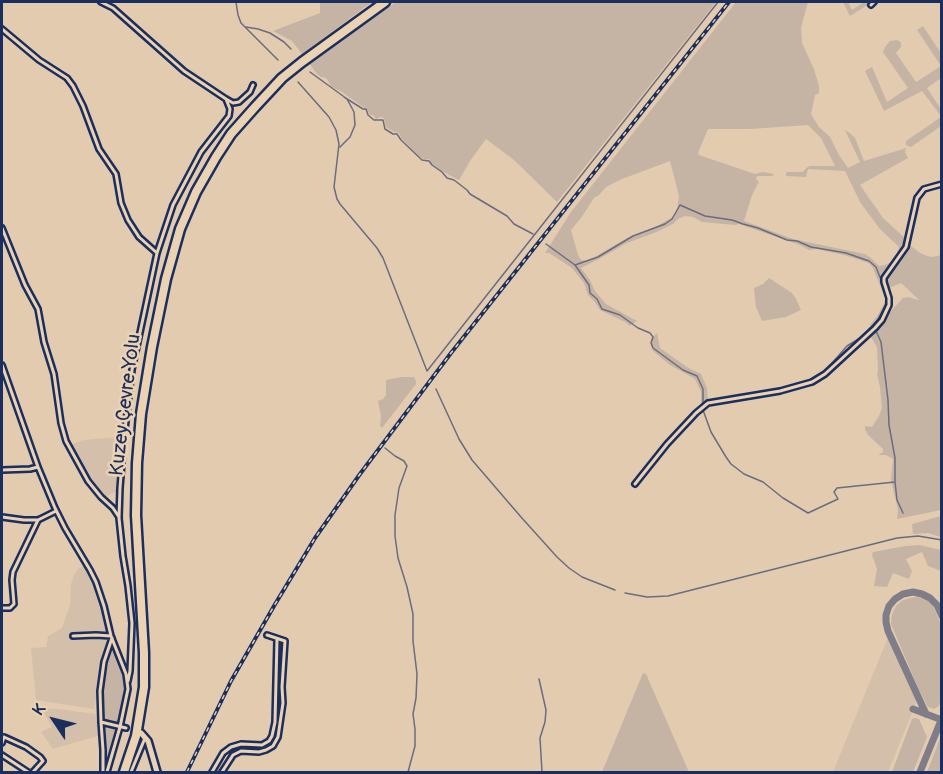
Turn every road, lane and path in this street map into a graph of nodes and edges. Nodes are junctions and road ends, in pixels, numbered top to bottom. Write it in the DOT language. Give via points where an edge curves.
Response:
graph roads {
  1 [pos="101,2"];
  2 [pos="378,2"];
  3 [pos="385,2"];
  4 [pos="2,29"];
  5 [pos="301,60"];
  6 [pos="253,85"];
  7 [pos="226,99"];
  8 [pos="942,184"];
  9 [pos="2,228"];
  10 [pos="157,253"];
  11 [pos="2,365"];
  12 [pos="38,467"];
  13 [pos="2,470"];
  14 [pos="635,484"];
  15 [pos="56,512"];
  16 [pos="2,517"];
  17 [pos="119,518"];
  18 [pos="38,520"];
  19 [pos="2,608"];
  20 [pos="267,635"];
  21 [pos="74,636"];
  22 [pos="111,637"];
  23 [pos="277,638"];
  24 [pos="128,681"];
  25 [pos="101,723"];
  26 [pos="120,727"];
  27 [pos="126,728"];
  28 [pos="143,735"];
  29 [pos="2,743"];
  30 [pos="2,755"];
  31 [pos="28,772"];
  32 [pos="33,772"];
  33 [pos="105,772"];
  34 [pos="122,772"];
  35 [pos="132,772"];
  36 [pos="157,772"];
  37 [pos="212,772"];
  38 [pos="222,772"];
  1 -- 7 [label="street" via="113,8 184,71"];
  2 -- 5 [label="highway"];
  3 -- 5 [label="highway"];
  4 -- 10 [label="street" via="73,86 99,149 116,174 128,220 142,241"];
  5 -- 34 [label="highway, Kuzey Çevre Yolu" via="281,76 240,124 209,168 180,229 166,279 138,443 136,515 144,687 136,736"];
  6 -- 7 [label="street" via="239,102"];
  7 -- 10 [label="street" via="230,115 201,152 175,200"];
  8 -- 14 [label="street" via="922,190 917,198 906,246 884,278 889,305 875,328 812,382 780,392 708,403 663,448"];
  9 -- 17 [label="street" via="38,309 66,441 88,481"];
  10 -- 17 [label="street" via="132,370"];
  11 -- 12 [label="street"];
  12 -- 13 [label="street"];
  12 -- 15 [label="street"];
  15 -- 18 [label="street"];
  15 -- 22 [label="street" via="93,576"];
  16 -- 18 [label="street"];
  17 -- 24 [label="street" via="132,623"];
  18 -- 19 [label="street" via="13,572 14,604"];
  20 -- 23 [label="street"];
  21 -- 22 [label="street"];
  22 -- 24 [label="street"];
  22 -- 25 [label="street" via="100,691"];
  23 -- 37 [label="street" via="272,736 262,745 231,747"];
  23 -- 38 [label="street" via="285,641 278,739 264,751 233,754"];
  24 -- 26 [label="street"];
  25 -- 26 [label="street"];
  25 -- 33 [label="street"];
  26 -- 27 [label="street"];
  26 -- 33 [label="street"];
  28 -- 35 [label="street"];
  28 -- 36 [label="street"];
  29 -- 32 [label="street" via="4,737 40,757 43,761"];
  30 -- 31 [label="street"];
}
